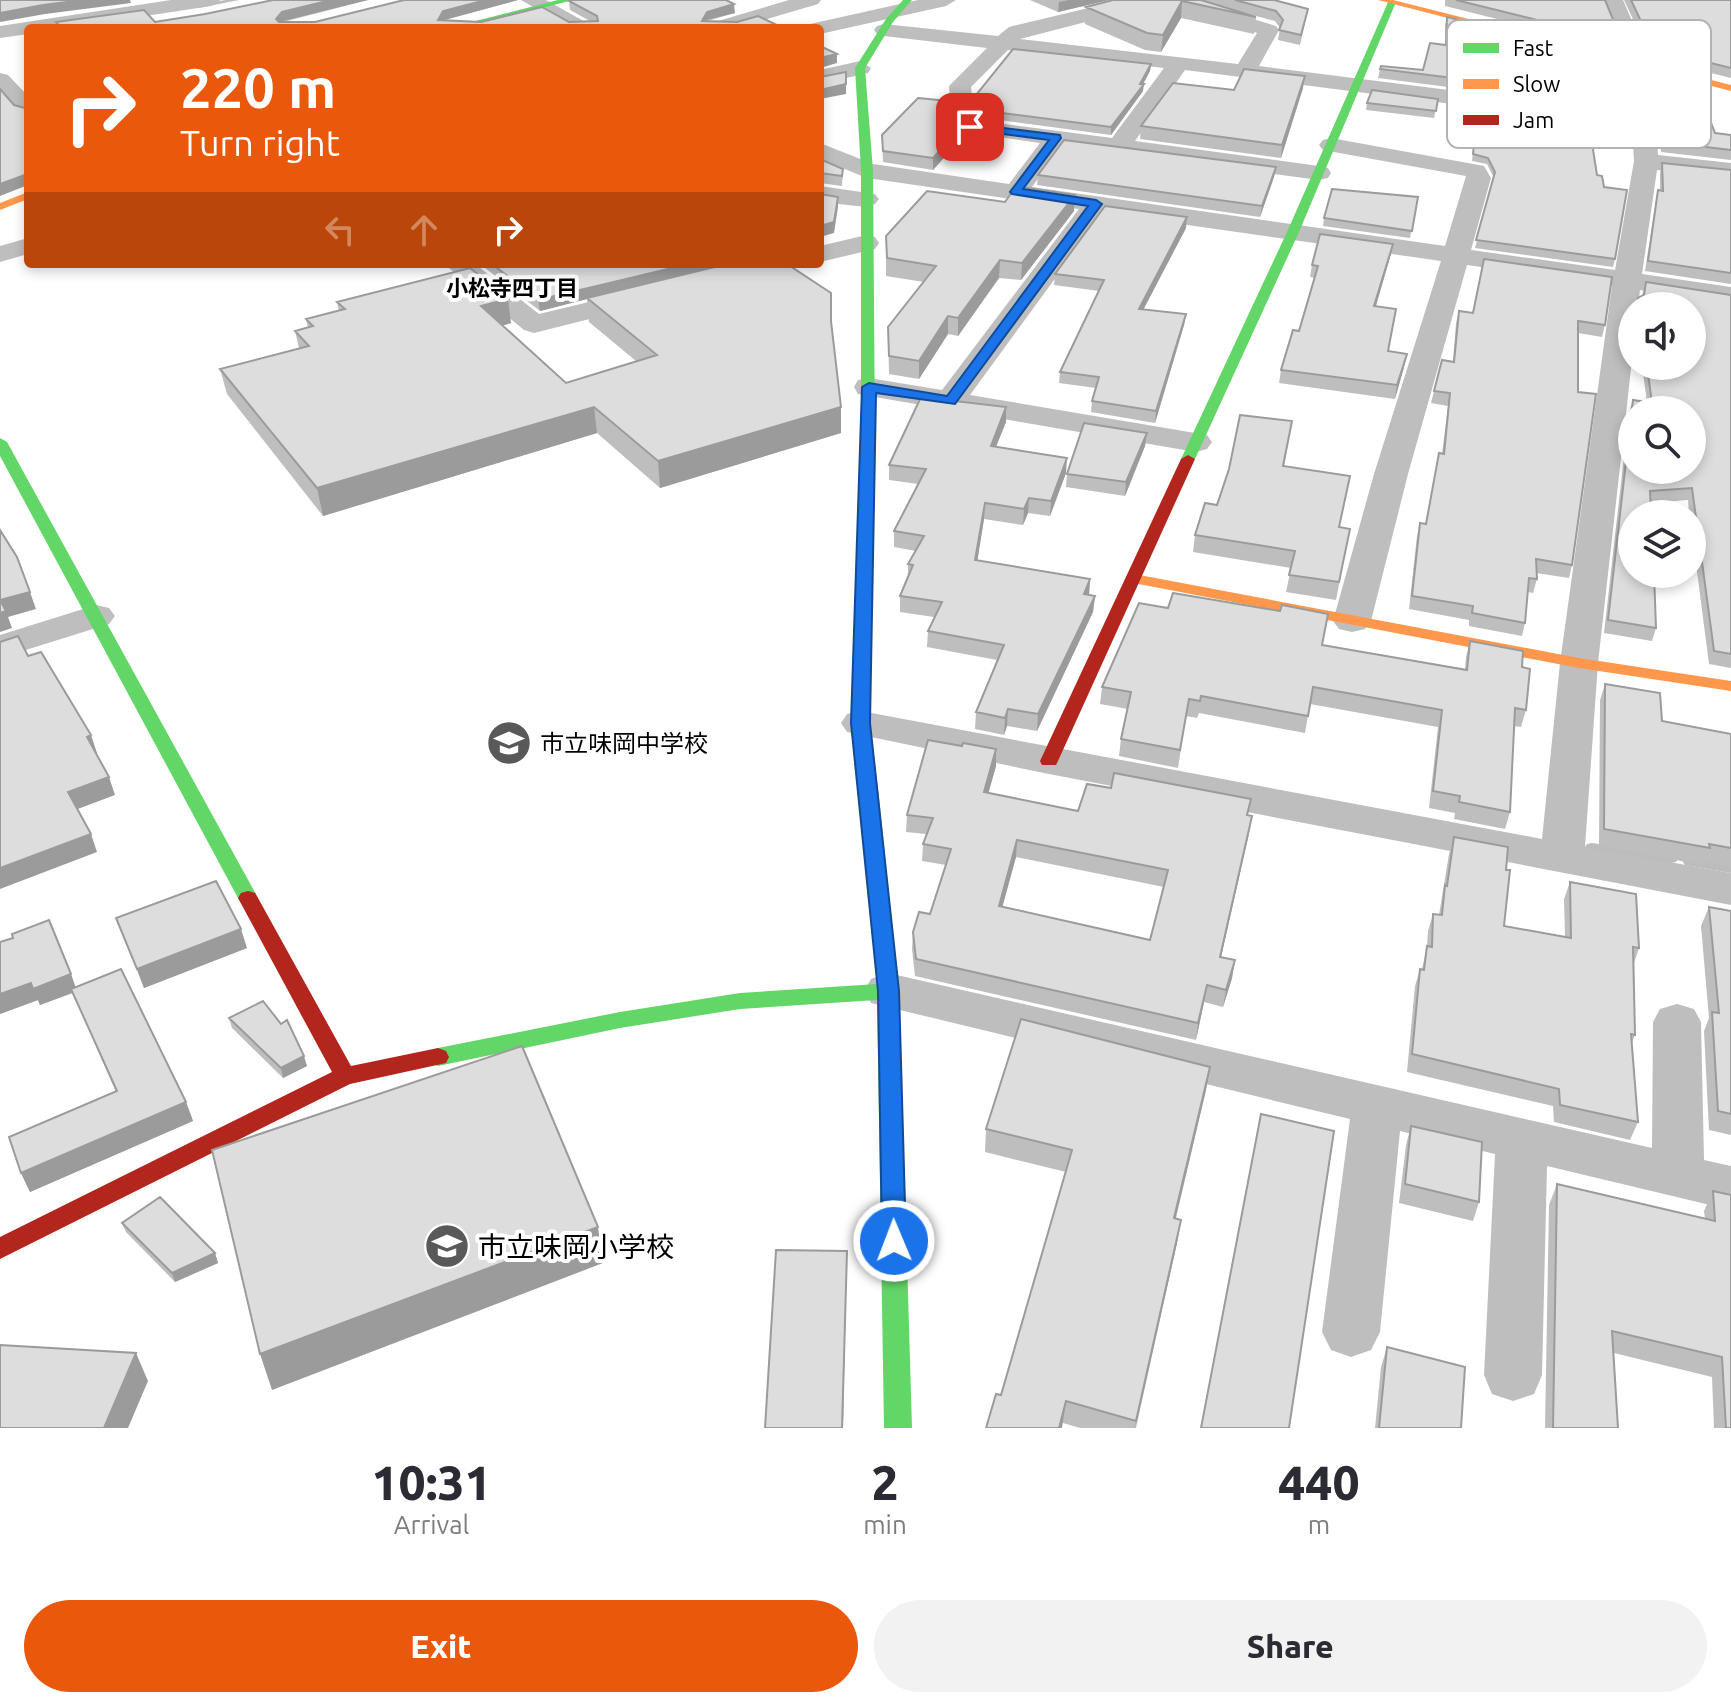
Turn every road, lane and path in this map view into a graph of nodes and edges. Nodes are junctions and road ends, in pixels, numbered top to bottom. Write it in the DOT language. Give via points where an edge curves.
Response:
graph roads {
  1 [pos="43,0"];
  2 [pos="211,0"];
  3 [pos="569,0"];
  4 [pos="811,0"];
  5 [pos="946,0"];
  6 [pos="1148,0"];
  7 [pos="1613,0"];
  8 [pos="1171,1"];
  9 [pos="1387,1"];
  10 [pos="539,3"];
  11 [pos="896,14"];
  12 [pos="1462,20"];
  13 [pos="1621,20"];
  14 [pos="62,22"];
  15 [pos="50,24"];
  16 [pos="118,24"];
  17 [pos="156,24"];
  18 [pos="467,24"];
  19 [pos="578,24"];
  20 [pos="729,24"];
  21 [pos="824,27"];
  22 [pos="24,28"];
  23 [pos="0,32"];
  24 [pos="24,39"];
  25 [pos="1001,42"];
  26 [pos="0,43"];
  27 [pos="1179,63"];
  28 [pos="860,68"];
  29 [pos="1245,71"];
  30 [pos="824,76"];
  31 [pos="0,80"];
  32 [pos="1711,83"];
  33 [pos="1356,85"];
  34 [pos="1731,88"];
  35 [pos="1447,97"];
  36 [pos="24,104"];
  37 [pos="24,110"];
  38 [pos="0,119"];
  39 [pos="1056,138"];
  40 [pos="1331,145"];
  41 [pos="1119,146"];
  42 [pos="1646,148"];
  43 [pos="824,152"];
  44 [pos="1646,161"];
  45 [pos="1731,170"];
  46 [pos="867,171"];
  47 [pos="1319,173"];
  48 [pos="1016,192"];
  49 [pos="824,194"];
  50 [pos="24,196"];
  51 [pos="866,199"];
  52 [pos="1096,204"];
  53 [pos="0,207"];
  54 [pos="1293,232"];
  55 [pos="866,243"];
  56 [pos="24,247"];
  57 [pos="824,253"];
  58 [pos="0,254"];
  59 [pos="1458,255"];
  60 [pos="463,268"];
  61 [pos="1627,280"];
  62 [pos="672,289"];
  63 [pos="1731,295"];
  64 [pos="869,387"];
  65 [pos="950,401"];
  66 [pos="0,442"];
  67 [pos="1196,442"];
  68 [pos="1134,579"];
  69 [pos="96,616"];
  70 [pos="1352,621"];
  71 [pos="0,647"];
  72 [pos="1579,663"];
  73 [pos="1731,686"];
  74 [pos="861,723"];
  75 [pos="1049,761"];
  76 [pos="1562,858"];
  77 [pos="1731,889"];
  78 [pos="888,991"];
  79 [pos="1677,1022"];
  80 [pos="345,1076"];
  81 [pos="1377,1105"];
  82 [pos="1522,1139"];
  83 [pos="1678,1176"];
  84 [pos="1731,1188"];
  85 [pos="0,1249"];
  86 [pos="1351,1332"];
  87 [pos="1513,1375"];
  88 [pos="898,1428"];
  1 -- 14 [label="street"];
  2 -- 14 [label="street"];
  3 -- 10 [label="street"];
  4 -- 20 [label="street"];
  5 -- 11 [label="street"];
  6 -- 25 [label="street" via="1016,31"];
  7 -- 13 [label="street"];
  8 -- 29 [label="street" via="1269,30"];
  9 -- 12 [label="street"];
  9 -- 33 [label="street"];
  10 -- 18 [label="street"];
  10 -- 19 [label="street"];
  11 -- 21 [label="street"];
  11 -- 25 [label="street"];
  11 -- 28 [label="street"];
  14 -- 15 [label="street"];
  16 -- 17 [label="street"];
  22 -- 23 [label="street"];
  24 -- 26 [label="street"];
  25 -- 27 [label="street"];
  25 -- 39 [label="street" via="960,86 962,122"];
  27 -- 29 [label="street"];
  27 -- 41 [label="street"];
  28 -- 30 [label="street"];
  28 -- 46 [label="street"];
  29 -- 33 [label="street"];
  31 -- 36 [label="street"];
  32 -- 34 [label="street"];
  33 -- 35 [label="street"];
  33 -- 40 [label="street"];
  37 -- 38 [label="street"];
  39 -- 41 [label="street"];
  39 -- 48 [label="street"];
  40 -- 47 [label="street"];
  40 -- 59 [label="street" via="1479,174"];
  41 -- 47 [label="street"];
  42 -- 44 [label="street"];
  43 -- 46 [label="street"];
  44 -- 45 [label="street"];
  44 -- 61 [label="street"];
  46 -- 48 [label="street"];
  46 -- 51 [label="street"];
  47 -- 54 [label="street"];
  48 -- 52 [label="street"];
  49 -- 51 [label="street"];
  50 -- 53 [label="street"];
  51 -- 55 [label="street"];
  52 -- 54 [label="street"];
  52 -- 65 [label="street"];
  54 -- 59 [label="street"];
  54 -- 67 [label="street"];
  55 -- 57 [label="street"];
  55 -- 64 [label="street"];
  56 -- 58 [label="street"];
  59 -- 61 [label="street"];
  59 -- 70 [label="street"];
  60 -- 62 [label="street" via="534,324"];
  61 -- 63 [label="street"];
  61 -- 72 [label="street"];
  64 -- 65 [label="street"];
  64 -- 74 [label="street"];
  65 -- 67 [label="street"];
  66 -- 69 [label="street"];
  67 -- 68 [label="street"];
  68 -- 70 [label="street"];
  68 -- 75 [label="street"];
  69 -- 71 [label="street"];
  69 -- 80 [label="street"];
  70 -- 72 [label="street"];
  72 -- 73 [label="street"];
  72 -- 76 [label="street"];
  74 -- 75 [label="street"];
  74 -- 78 [label="street"];
  75 -- 76 [label="street"];
  76 -- 77 [label="street"];
  78 -- 80 [label="street" via="740,1001"];
  78 -- 81 [label="street"];
  78 -- 88 [label="street"];
  79 -- 83 [label="street"];
  80 -- 85 [label="street"];
  81 -- 82 [label="street"];
  81 -- 86 [label="street"];
  82 -- 83 [label="street"];
  82 -- 87 [label="street"];
  83 -- 84 [label="street"];
}
